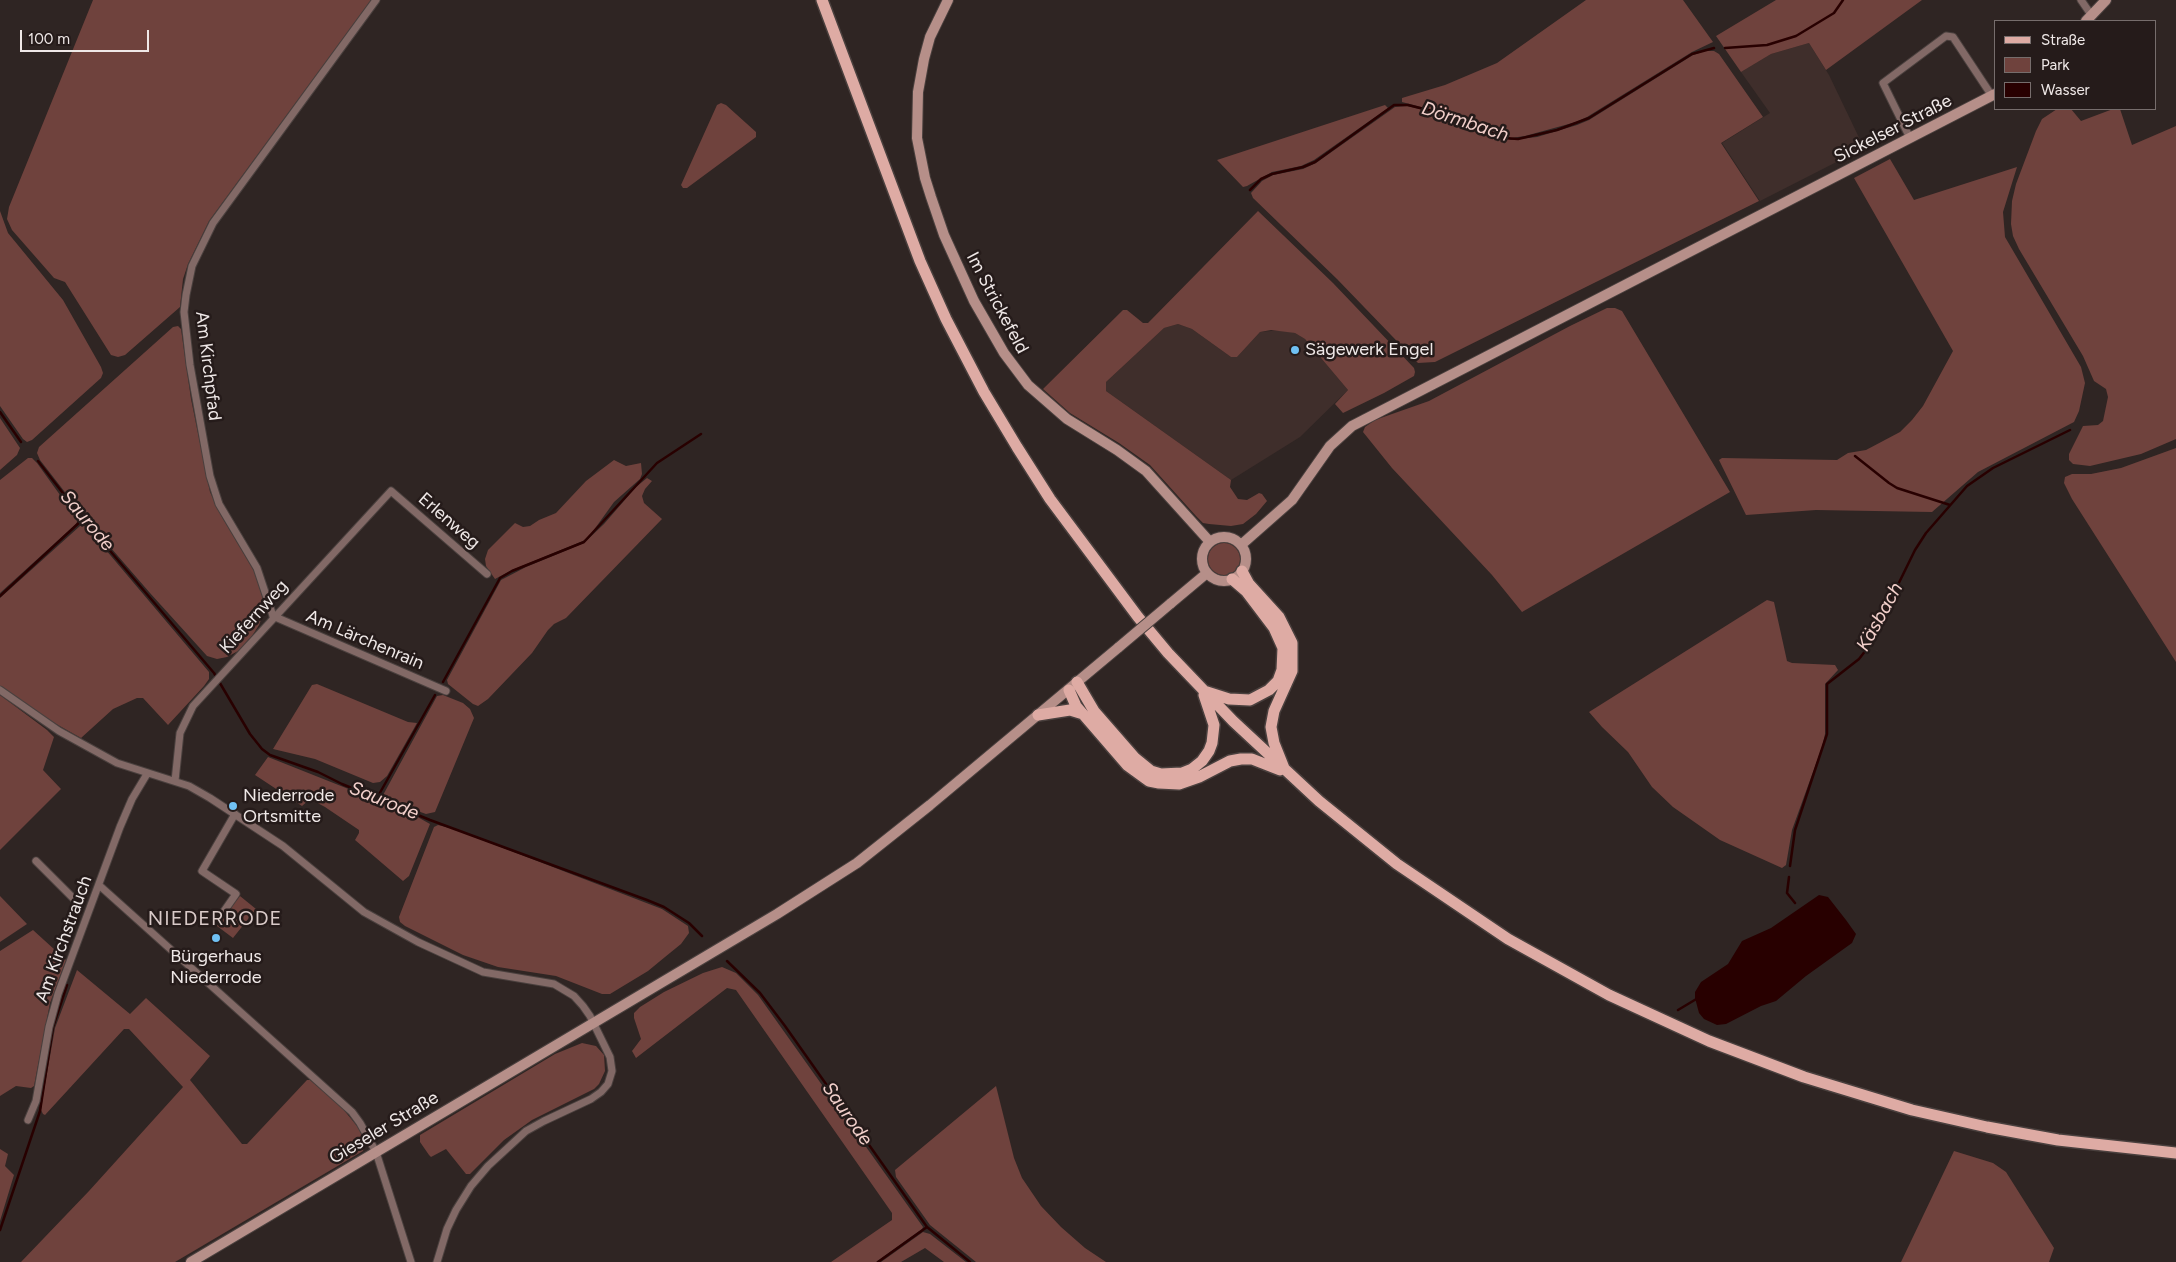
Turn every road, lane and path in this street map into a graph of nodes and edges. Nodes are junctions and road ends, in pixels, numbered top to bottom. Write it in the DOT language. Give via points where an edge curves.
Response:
graph roads {
  1 [pos="376,0"];
  2 [pos="822,0"];
  3 [pos="948,0"];
  4 [pos="2081,0"];
  5 [pos="2106,0"];
  6 [pos="2089,19"];
  7 [pos="1994,95"];
  8 [pos="1910,138"];
  9 [pos="390,491"];
  10 [pos="1210,542"];
  11 [pos="1241,545"];
  12 [pos="1242,571"];
  13 [pos="1207,573"];
  14 [pos="488,574"];
  15 [pos="1232,579"];
  16 [pos="273,616"];
  17 [pos="1073,686"];
  18 [pos="0,690"];
  19 [pos="446,691"];
  20 [pos="1203,691"];
  21 [pos="1038,715"];
  22 [pos="1084,715"];
  23 [pos="1286,772"];
  24 [pos="147,774"];
  25 [pos="175,781"];
  26 [pos="235,814"];
  27 [pos="36,861"];
  28 [pos="100,886"];
  29 [pos="75,900"];
  30 [pos="222,914"];
  31 [pos="593,1023"];
  32 [pos="28,1120"];
  33 [pos="376,1152"];
  34 [pos="2176,1153"];
  35 [pos="191,1262"];
  36 [pos="411,1262"];
  37 [pos="436,1262"];
  1 -- 16 [label="street, Am Kirchpfad" via="217,217 198,251 188,280 184,312 186,336 210,476 219,504 257,568"];
  2 -- 20 [label="main road" via="920,261 984,392 1050,499 1138,617"];
  3 -- 10 [label="main road, Im Strickefeld" via="924,58 918,92 917,138 925,178 944,235 974,301 1004,353 1028,385 1067,419 1146,471"];
  4 -- 6 [label="street"];
  5 -- 6 [label="main road"];
  7 -- 8 [label="main road, Sickelser Straße"];
  7 -- 8 [label="street" via="1953,37 1946,36 1883,82"];
  8 -- 11 [label="main road, Sickelser Straße" via="1352,426 1330,446 1292,500"];
  9 -- 14 [label="street, Erlenweg"];
  9 -- 16 [label="street, Kiefernweg"];
  10 -- 11 [label="main road" via="1223,537"];
  10 -- 13 [label="main road" via="1205,547 1202,560"];
  11 -- 12 [label="main road" via="1246,558"];
  12 -- 15 [label="main road"];
  12 -- 23 [label="main road" via="1249,584 1279,617 1292,644 1292,671 1274,711 1271,727 1274,744"];
  13 -- 15 [label="main road" via="1218,580"];
  13 -- 17 [label="main road, Gieseler Straße, bridge"];
  15 -- 20 [label="main road" via="1274,628 1284,648 1282,670 1269,690 1250,700 1230,699"];
  16 -- 19 [label="street, Am Lärchenrain"];
  16 -- 25 [label="street, Kiefernweg" via="193,706 178,743"];
  17 -- 20 [label="main road" via="1135,758 1151,771 1172,775 1192,769 1202,761 1212,743 1214,725"];
  17 -- 21 [label="main road, Gieseler Straße"];
  17 -- 22 [label="main road" via="1076,706"];
  18 -- 24 [label="street" via="40,719 117,763"];
  20 -- 23 [label="main road"];
  21 -- 22 [label="main road" via="1070,710"];
  21 -- 31 [label="main road, Gieseler Straße" via="857,863"];
  22 -- 23 [label="main road" via="1133,771 1154,782 1190,781 1240,758 1252,759"];
  23 -- 34 [label="main road" via="1397,864 1502,934 1609,995 1709,1041 1841,1089 1948,1118 2058,1140"];
  24 -- 25 [label="street"];
  24 -- 28 [label="street, Am Kirchstrauch" via="120,827"];
  25 -- 26 [label="street"];
  26 -- 30 [label="street" via="202,872 236,894"];
  26 -- 31 [label="street" via="307,864 364,912 473,968 565,989"];
  27 -- 29 [label="street, Am Kirchstrauch"];
  28 -- 32 [label="street, Am Kirchstrauch" via="58,994 36,1101"];
  28 -- 33 [label="street" via="352,1112"];
  31 -- 33 [label="main road, Gieseler Straße"];
  31 -- 37 [label="street" via="610,1057 612,1070 608,1084 592,1099 526,1132 488,1166 456,1210"];
  33 -- 35 [label="main road, Gieseler Straße"];
  33 -- 36 [label="street"];
}
